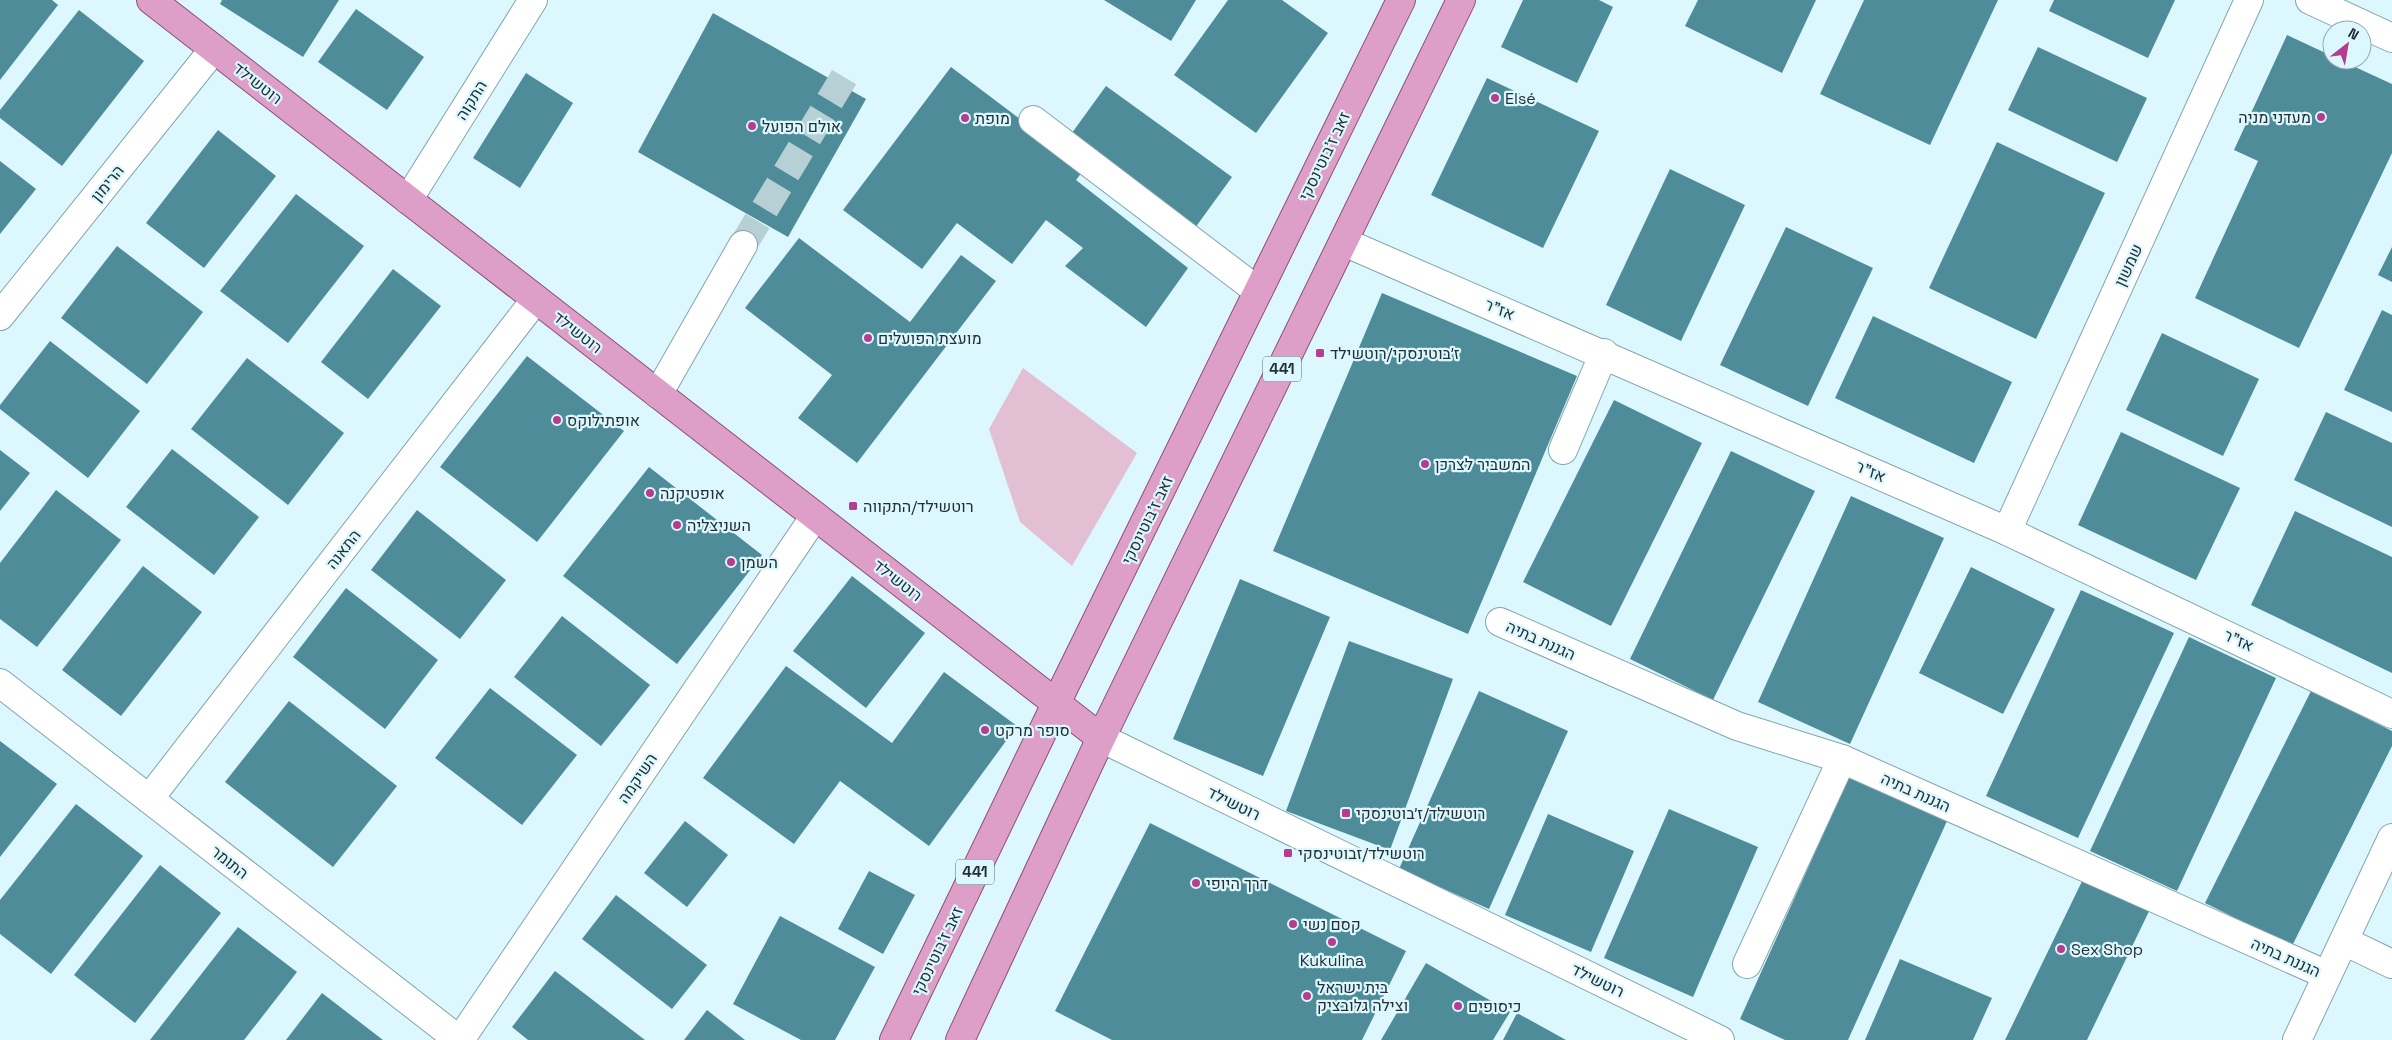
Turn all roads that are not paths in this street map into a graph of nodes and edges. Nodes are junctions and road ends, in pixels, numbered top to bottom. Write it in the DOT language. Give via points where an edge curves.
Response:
graph roads {
  1 [pos="151,0"];
  2 [pos="533,0"];
  3 [pos="1401,0"];
  4 [pos="1461,0"];
  5 [pos="2249,0"];
  6 [pos="2310,0"];
  7 [pos="2392,38"];
  8 [pos="214,49"];
  9 [pos="1033,120"];
  10 [pos="408,200"];
  11 [pos="1344,242"];
  12 [pos="743,246"];
  13 [pos="1258,291"];
  14 [pos="536,299"];
  15 [pos="0,316"];
  16 [pos="1604,353"];
  17 [pos="658,394"];
  18 [pos="1563,450"];
  19 [pos="815,516"];
  20 [pos="2007,531"];
  21 [pos="1500,622"];
  22 [pos="0,683"];
  23 [pos="1057,703"];
  24 [pos="2392,714"];
  25 [pos="1102,738"];
  26 [pos="1842,759"];
  27 [pos="149,799"];
  28 [pos="2392,838"];
  29 [pos="2344,941"];
  30 [pos="1747,964"];
  31 [pos="2392,964"];
  32 [pos="2327,975"];
  33 [pos="459,1040"];
  34 [pos="894,1040"];
  35 [pos="960,1040"];
  36 [pos="1720,1040"];
  37 [pos="2297,1040"];
  1 -- 8 [label="main road, רוטשילד"];
  2 -- 10 [label="street, התקוה"];
  3 -- 13 [label="main road, זאב ז'בוטינסקי / 441"];
  4 -- 11 [label="main road, 441"];
  5 -- 20 [label="street, שמשון"];
  6 -- 7 [label="street"];
  8 -- 10 [label="main road, רוטשילד"];
  8 -- 15 [label="street, הרימון"];
  9 -- 13 [label="street"];
  10 -- 14 [label="main road, רוטשילד"];
  11 -- 16 [label="street, אז\"ר"];
  11 -- 25 [label="main road, 441"];
  12 -- 17 [label="street"];
  13 -- 23 [label="main road, זאב ז'בוטינסקי / 441"];
  14 -- 17 [label="main road, רוטשילד"];
  14 -- 27 [label="street, התאנה"];
  16 -- 18 [label="street"];
  16 -- 20 [label="street, אז\"ר"];
  17 -- 19 [label="main road, רוטשילד"];
  19 -- 23 [label="main road, רוטשילד"];
  19 -- 33 [label="street, השיקמה"];
  20 -- 24 [label="street, אז\"ר"];
  21 -- 26 [label="street, הגננת בתיה" via="1737,726"];
  22 -- 27 [label="street, התומר"];
  23 -- 25 [label="main road, רוטשילד"];
  23 -- 34 [label="main road, זאב ז'בוטינסקי / 441"];
  25 -- 35 [label="main road, 441"];
  25 -- 36 [label="street, רוטשילד"];
  26 -- 30 [label="street"];
  26 -- 32 [label="street, הגננת בתיה"];
  27 -- 33 [label="street, התומר"];
  28 -- 29 [label="street"];
  29 -- 31 [label="street"];
  29 -- 32 [label="street"];
  32 -- 37 [label="street"];
}
